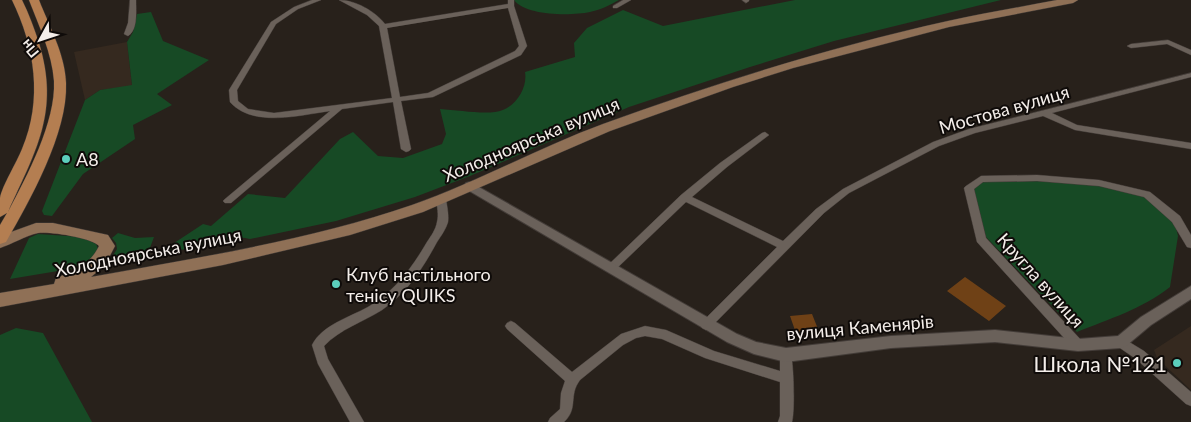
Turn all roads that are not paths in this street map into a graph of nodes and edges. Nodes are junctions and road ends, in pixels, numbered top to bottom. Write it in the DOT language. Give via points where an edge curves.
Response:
graph roads {
  1 [pos="17,0"];
  2 [pos="34,0"];
  3 [pos="133,0"];
  4 [pos="318,0"];
  5 [pos="342,0"];
  6 [pos="628,0"];
  7 [pos="1073,0"];
  8 [pos="511,3"];
  9 [pos="615,7"];
  10 [pos="383,26"];
  11 [pos="128,34"];
  12 [pos="1131,46"];
  13 [pos="1191,53"];
  14 [pos="1191,75"];
  15 [pos="396,100"];
  16 [pos="340,107"];
  17 [pos="1044,113"];
  18 [pos="765,135"];
  19 [pos="1191,146"];
  20 [pos="406,150"];
  21 [pos="470,186"];
  22 [pos="684,196"];
  23 [pos="441,199"];
  24 [pos="228,201"];
  25 [pos="0,212"];
  26 [pos="0,238"];
  27 [pos="0,242"];
  28 [pos="1191,244"];
  29 [pos="784,246"];
  30 [pos="610,268"];
  31 [pos="1191,292"];
  32 [pos="36,294"];
  33 [pos="0,300"];
  34 [pos="706,325"];
  35 [pos="510,326"];
  36 [pos="1120,342"];
  37 [pos="1078,345"];
  38 [pos="786,355"];
  39 [pos="572,379"];
  40 [pos="787,379"];
  41 [pos="1191,400"];
  42 [pos="357,422"];
  43 [pos="555,422"];
  44 [pos="784,422"];
  1 -- 25 [label="main road" via="38,55 43,81 41,116"];
  2 -- 26 [label="main road" via="57,64 58,106 33,176"];
  3 -- 11 [label="street"];
  4 -- 16 [label="street" via="296,8 273,23 233,90 234,102 245,111 274,116"];
  5 -- 10 [label="street" via="371,14"];
  6 -- 9 [label="street"];
  7 -- 21 [label="main road, Холодноярська вулиця" via="948,24 789,66 605,128"];
  8 -- 10 [label="street"];
  8 -- 15 [label="street" via="523,46 518,53 430,94"];
  10 -- 15 [label="street"];
  12 -- 13 [label="street" via="1168,42"];
  14 -- 17 [label="street, Мостова вулиця"];
  15 -- 16 [label="street"];
  15 -- 20 [label="street"];
  16 -- 24 [label="street"];
  17 -- 19 [label="street" via="1075,128"];
  17 -- 29 [label="street, Мостова вулиця" via="972,131 936,144 878,173 820,211"];
  18 -- 22 [label="street"];
  21 -- 23 [label="main road, Холодноярська вулиця"];
  21 -- 30 [label="street, вулиця Каменярів"];
  22 -- 29 [label="street"];
  22 -- 30 [label="street"];
  23 -- 32 [label="main road, Холодноярська вулиця" via="350,229 223,259"];
  23 -- 42 [label="street" via="441,227 397,292 380,306 331,333 318,345 322,360"];
  27 -- 32 [label="main road" via="36,228 53,228 102,239 107,246 99,263 87,272"];
  28 -- 37 [label="street, Кругла вулиця" via="1176,219 1147,194 1099,183 1037,178 981,179 969,188 981,239"];
  29 -- 34 [label="street, Мостова вулиця"];
  30 -- 34 [label="street, вулиця Каменярів"];
  31 -- 36 [label="street"];
  32 -- 33 [label="main road, Холодноярська вулиця"];
  34 -- 38 [label="street, вулиця Каменярів" via="754,348"];
  35 -- 39 [label="street"];
  36 -- 37 [label="street, вулиця Каменярів"];
  36 -- 41 [label="street" via="1140,355"];
  37 -- 38 [label="street, вулиця Каменярів" via="995,336 891,342"];
  38 -- 40 [label="street"];
  39 -- 40 [label="street" via="617,343 645,331 666,335 701,351"];
  39 -- 43 [label="street" via="566,395 566,412"];
  40 -- 44 [label="street" via="787,416"];
}
